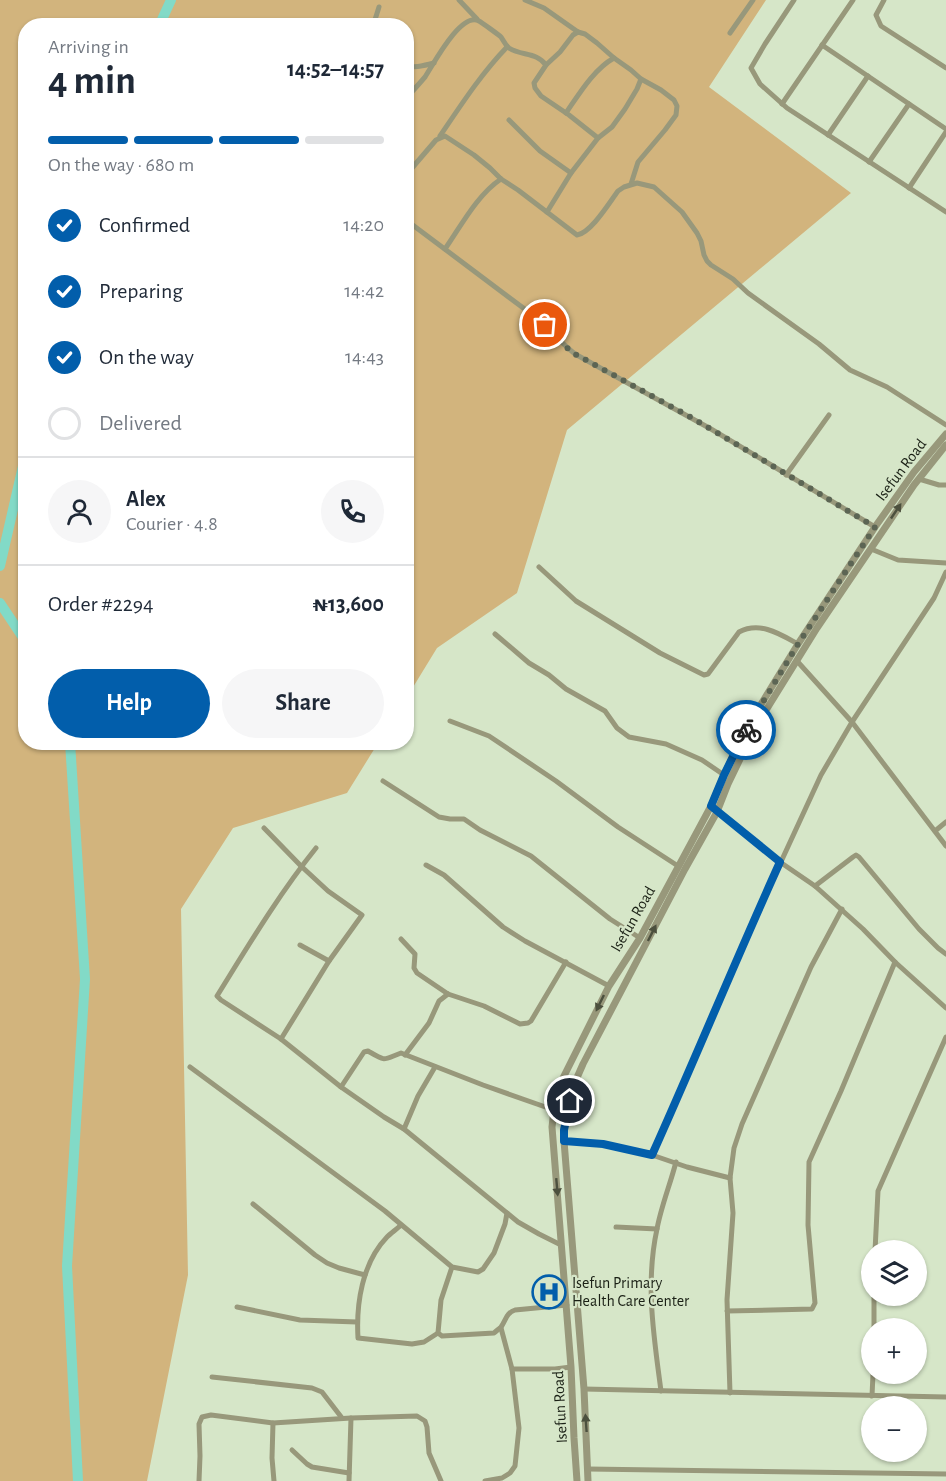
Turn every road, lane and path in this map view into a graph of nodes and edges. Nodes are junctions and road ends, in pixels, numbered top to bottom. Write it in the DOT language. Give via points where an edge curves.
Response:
graph roads {
  1 [pos="459,0"];
  2 [pos="525,0"];
  3 [pos="753,0"];
  4 [pos="794,0"];
  5 [pos="853,0"];
  6 [pos="884,0"];
  7 [pos="379,7"];
  8 [pos="376,18"];
  9 [pos="478,20"];
  10 [pos="578,32"];
  11 [pos="730,33"];
  12 [pos="822,45"];
  13 [pos="507,47"];
  14 [pos="614,58"];
  15 [pos="434,63"];
  16 [pos="546,65"];
  17 [pos="414,67"];
  18 [pos="946,68"];
  19 [pos="868,76"];
  20 [pos="641,79"];
  21 [pos="414,89"];
  22 [pos="782,104"];
  23 [pos="909,104"];
  24 [pos="566,113"];
  25 [pos="509,120"];
  26 [pos="946,130"];
  27 [pos="828,135"];
  28 [pos="440,136"];
  29 [pos="598,138"];
  30 [pos="869,162"];
  31 [pos="414,165"];
  32 [pos="571,173"];
  33 [pos="501,179"];
  34 [pos="631,184"];
  35 [pos="909,188"];
  36 [pos="547,212"];
  37 [pos="946,212"];
  38 [pos="414,226"];
  39 [pos="445,249"];
  40 [pos="829,415"];
  41 [pos="946,425"];
  42 [pos="946,434"];
  43 [pos="946,445"];
  44 [pos="786,475"];
  45 [pos="919,479"];
  46 [pos="946,485"];
  47 [pos="875,527"];
  48 [pos="871,549"];
  49 [pos="946,563"];
  50 [pos="539,567"];
  51 [pos="946,572"];
  52 [pos="495,634"];
  53 [pos="798,644"];
  54 [pos="796,661"];
  55 [pos="450,722"];
  56 [pos="852,722"];
  57 [pos="724,775"];
  58 [pos="383,781"];
  59 [pos="714,809"];
  60 [pos="946,822"];
  61 [pos="264,828"];
  62 [pos="935,831"];
  63 [pos="946,846"];
  64 [pos="316,848"];
  65 [pos="780,862"];
  66 [pos="426,865"];
  67 [pos="301,866"];
  68 [pos="678,866"];
  69 [pos="815,886"];
  70 [pos="842,909"];
  71 [pos="640,938"];
  72 [pos="401,939"];
  73 [pos="300,945"];
  74 [pos="946,954"];
  75 [pos="329,961"];
  76 [pos="566,962"];
  77 [pos="895,962"];
  78 [pos="609,986"];
  79 [pos="448,994"];
  80 [pos="946,1008"];
  81 [pos="946,1037"];
  82 [pos="281,1039"];
  83 [pos="405,1055"];
  84 [pos="190,1067"];
  85 [pos="435,1067"];
  86 [pos="341,1087"];
  87 [pos="554,1110"];
  88 [pos="404,1129"];
  89 [pos="564,1141"];
  90 [pos="652,1155"];
  91 [pos="676,1162"];
  92 [pos="730,1178"];
  93 [pos="253,1204"];
  94 [pos="507,1213"];
  95 [pos="518,1222"];
  96 [pos="505,1224"];
  97 [pos="401,1225"];
  98 [pos="616,1227"];
  99 [pos="657,1229"];
  100 [pos="876,1240"];
  101 [pos="561,1245"];
  102 [pos="452,1267"];
  103 [pos="365,1275"];
  104 [pos="567,1305"];
  105 [pos="237,1307"];
  106 [pos="727,1311"];
  107 [pos="357,1322"];
  108 [pos="501,1328"];
  109 [pos="438,1333"];
  110 [pos="572,1367"];
  111 [pos="512,1370"];
  112 [pos="212,1377"];
  113 [pos="873,1384"];
  114 [pos="584,1389"];
  115 [pos="661,1391"];
  116 [pos="730,1393"];
  117 [pos="872,1396"];
  118 [pos="927,1397"];
  119 [pos="946,1397"];
  120 [pos="342,1418"];
  121 [pos="351,1418"];
  122 [pos="273,1423"];
  123 [pos="292,1450"];
  124 [pos="588,1469"];
  125 [pos="349,1473"];
  126 [pos="946,1474"];
  127 [pos="200,1481"];
  128 [pos="274,1481"];
  129 [pos="349,1481"];
  130 [pos="441,1481"];
  131 [pos="485,1481"];
  132 [pos="577,1481"];
  133 [pos="588,1481"];
  1 -- 9 [label="street"];
  2 -- 10 [label="street"];
  3 -- 11 [label="street"];
  4 -- 22 [label="street" via="751,68 760,84"];
  5 -- 12 [label="street"];
  6 -- 18 [label="street" via="876,15 881,26"];
  7 -- 8 [label="street"];
  9 -- 13 [label="street" via="499,35"];
  9 -- 15 [label="street" via="467,21"];
  10 -- 14 [label="street"];
  10 -- 16 [label="street"];
  12 -- 19 [label="street"];
  12 -- 22 [label="street"];
  13 -- 16 [label="street"];
  13 -- 28 [label="street"];
  14 -- 20 [label="street"];
  14 -- 24 [label="street" via="606,62"];
  15 -- 17 [label="street"];
  15 -- 21 [label="street"];
  16 -- 24 [label="street" via="534,83 535,88"];
  19 -- 23 [label="street"];
  19 -- 27 [label="street"];
  20 -- 29 [label="street" via="612,127"];
  20 -- 34 [label="street" via="661,90 677,106 675,115 638,162"];
  22 -- 27 [label="street"];
  23 -- 26 [label="street"];
  23 -- 30 [label="street"];
  24 -- 29 [label="street"];
  25 -- 32 [label="street" via="540,151"];
  26 -- 35 [label="street"];
  27 -- 30 [label="street"];
  28 -- 31 [label="street"];
  28 -- 33 [label="street" via="450,138"];
  29 -- 32 [label="street"];
  30 -- 35 [label="street"];
  32 -- 36 [label="street"];
  33 -- 36 [label="street"];
  33 -- 39 [label="street" via="482,196"];
  34 -- 36 [label="street" via="618,191 582,234 572,233"];
  34 -- 41 [label="street" via="654,187 671,201 697,233 711,265 819,344 840,364 887,387"];
  35 -- 37 [label="street"];
  38 -- 39 [label="street"];
  39 -- 44 [label="street" via="545,325 575,354"];
  40 -- 44 [label="street"];
  42 -- 47 [label="street, Isefun Road"];
  43 -- 45 [label="street, Isefun Road"];
  44 -- 47 [label="street"];
  45 -- 46 [label="street"];
  48 -- 45 [label="street, Isefun Road, one-way"];
  47 -- 53 [label="street, Isefun Road"];
  48 -- 49 [label="street" via="898,560"];
  48 -- 54 [label="street, Isefun Road"];
  50 -- 53 [label="street" via="576,601 704,675 745,629 773,630"];
  51 -- 56 [label="street" via="924,614"];
  52 -- 57 [label="street" via="566,689 605,711 629,737 666,744"];
  53 -- 57 [label="street, Isefun Road" via="749,724"];
  54 -- 56 [label="street"];
  54 -- 59 [label="street, Isefun Road" via="755,728"];
  55 -- 68 [label="street" via="496,740"];
  56 -- 62 [label="street"];
  56 -- 65 [label="street" via="821,775"];
  57 -- 59 [label="street, Isefun Road"];
  58 -- 71 [label="street" via="439,817 464,819 531,856"];
  59 -- 65 [label="street"];
  59 -- 68 [label="street, Isefun Road"];
  89 -- 59 [label="street, Isefun Road, one-way" via="572,1089"];
  60 -- 62 [label="street"];
  61 -- 67 [label="street"];
  62 -- 63 [label="street"];
  64 -- 67 [label="street"];
  65 -- 69 [label="street"];
  65 -- 90 [label="street"];
  66 -- 76 [label="street" via="503,927"];
  67 -- 75 [label="street" via="362,915"];
  67 -- 82 [label="street" via="218,996"];
  68 -- 71 [label="street, Isefun Road"];
  69 -- 70 [label="street"];
  69 -- 74 [label="street" via="856,855 919,929"];
  70 -- 77 [label="street"];
  70 -- 92 [label="street" via="811,967 742,1124"];
  71 -- 78 [label="street, Isefun Road"];
  72 -- 79 [label="street" via="416,954 417,973"];
  73 -- 75 [label="street"];
  75 -- 82 [label="street"];
  76 -- 78 [label="street"];
  76 -- 79 [label="street" via="531,1021 525,1024"];
  77 -- 80 [label="street"];
  77 -- 106 [label="street" via="809,1162 808,1225 814,1307"];
  78 -- 87 [label="street, Isefun Road, one-way" via="563,1078"];
  79 -- 83 [label="street"];
  81 -- 100 [label="street" via="878,1191"];
  82 -- 86 [label="street"];
  83 -- 85 [label="street"];
  83 -- 86 [label="street" via="384,1060 364,1052"];
  84 -- 97 [label="street"];
  85 -- 87 [label="street"];
  85 -- 88 [label="street"];
  86 -- 88 [label="street"];
  87 -- 101 [label="street, Isefun Road, one-way"];
  88 -- 94 [label="street"];
  89 -- 90 [label="street" via="603,1144"];
  89 -- 114 [label="street, Isefun Road"];
  90 -- 91 [label="street"];
  91 -- 92 [label="street"];
  91 -- 99 [label="street"];
  92 -- 106 [label="street" via="733,1213"];
  93 -- 103 [label="street" via="327,1263"];
  94 -- 95 [label="street"];
  94 -- 96 [label="street"];
  95 -- 96 [label="street"];
  95 -- 101 [label="street"];
  96 -- 102 [label="street" via="483,1269 478,1272"];
  97 -- 102 [label="street"];
  97 -- 103 [label="street" via="378,1248"];
  98 -- 99 [label="street"];
  99 -- 115 [label="street" via="650,1303"];
  101 -- 104 [label="street, Isefun Road"];
  102 -- 109 [label="street" via="441,1300"];
  103 -- 107 [label="street"];
  104 -- 108 [label="street" via="515,1310 506,1316"];
  104 -- 110 [label="street, Isefun Road"];
  105 -- 107 [label="street" via="300,1320"];
  106 -- 116 [label="street"];
  107 -- 109 [label="street" via="358,1338 412,1344"];
  108 -- 109 [label="street" via="489,1334"];
  108 -- 111 [label="street"];
  110 -- 111 [label="street"];
  110 -- 132 [label="street, Isefun Road"];
  111 -- 131 [label="street" via="519,1428 515,1466 502,1478"];
  112 -- 120 [label="street" via="312,1388 322,1392"];
  113 -- 117 [label="street"];
  114 -- 115 [label="street"];
  124 -- 114 [label="street, Isefun Road, one-way"];
  115 -- 116 [label="street"];
  116 -- 117 [label="street"];
  118 -- 119 [label="street"];
  120 -- 121 [label="street"];
  120 -- 122 [label="street"];
  121 -- 125 [label="street"];
  121 -- 130 [label="street" via="417,1416 425,1421 429,1453"];
  122 -- 127 [label="street" via="211,1415 202,1418"];
  122 -- 128 [label="street"];
  123 -- 125 [label="street" via="312,1467"];
  124 -- 126 [label="street"];
  124 -- 133 [label="street, Isefun Road"];
  125 -- 129 [label="street"];
}
